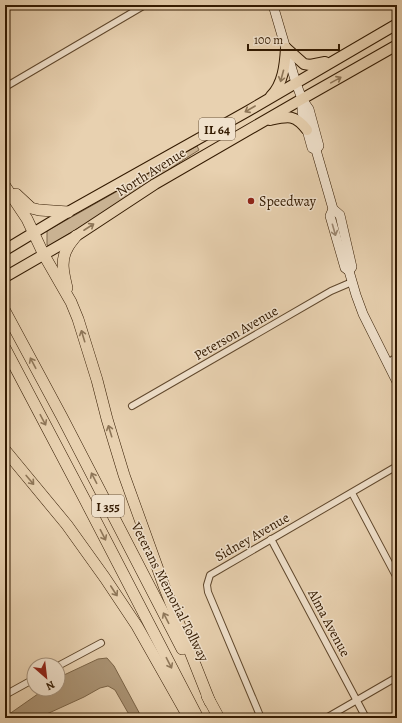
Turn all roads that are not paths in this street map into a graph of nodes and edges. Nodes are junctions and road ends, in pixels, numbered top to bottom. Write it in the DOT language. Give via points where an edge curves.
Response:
graph roads {
  1 [pos="145,5"];
  2 [pos="273,5"];
  3 [pos="397,24"];
  4 [pos="397,45"];
  5 [pos="286,48"];
  6 [pos="331,62"];
  7 [pos="296,82"];
  8 [pos="7,86"];
  9 [pos="268,99"];
  10 [pos="302,99"];
  11 [pos="250,129"];
  12 [pos="307,130"];
  13 [pos="316,150"];
  14 [pos="5,185"];
  15 [pos="68,212"];
  16 [pos="33,233"];
  17 [pos="76,236"];
  18 [pos="5,250"];
  19 [pos="44,255"];
  20 [pos="5,277"];
  21 [pos="352,282"];
  22 [pos="71,302"];
  23 [pos="5,311"];
  24 [pos="5,348"];
  25 [pos="397,357"];
  26 [pos="387,363"];
  27 [pos="397,382"];
  28 [pos="132,406"];
  29 [pos="5,450"];
  30 [pos="397,466"];
  31 [pos="352,493"];
  32 [pos="271,539"];
  33 [pos="397,578"];
  34 [pos="101,643"];
  35 [pos="66,662"];
  36 [pos="397,677"];
  37 [pos="26,683"];
  38 [pos="5,695"];
  39 [pos="357,700"];
  40 [pos="210,702"];
  41 [pos="189,718"];
  42 [pos="198,718"];
  43 [pos="218,718"];
  44 [pos="260,718"];
  45 [pos="326,718"];
  46 [pos="366,718"];
  1 -- 8 [label="street"];
  2 -- 5 [label="street"];
  3 -- 6 [label="main road, North Avenue / IL 64"];
  10 -- 4 [label="main road, North Avenue / IL 64, one-way"];
  5 -- 6 [label="main road" via="304,64"];
  5 -- 7 [label="street"];
  5 -- 9 [label="main road, one-way" via="280,83"];
  6 -- 7 [label="main road, North Avenue / IL 64"];
  7 -- 9 [label="main road, North Avenue / IL 64"];
  7 -- 10 [label="street"];
  9 -- 15 [label="main road, North Avenue / IL 64, one-way"];
  10 -- 11 [label="main road, North Avenue / IL 64"];
  10 -- 12 [label="street" via="302,112"];
  10 -- 13 [label="street" via="309,110 319,146"];
  11 -- 12 [label="main road" via="270,120 290,117 298,120"];
  17 -- 11 [label="main road, North Avenue / IL 64, one-way" via="155,184"];
  12 -- 13 [label="street" via="312,148"];
  13 -- 21 [label="street" via="333,209 330,216 345,268 349,271"];
  14 -- 15 [label="highway" via="31,208"];
  14 -- 16 [label="highway"];
  15 -- 16 [label="main road, North Avenue / IL 64"];
  16 -- 18 [label="main road, North Avenue / IL 64"];
  16 -- 19 [label="highway"];
  17 -- 19 [label="main road, North Avenue / IL 64"];
  17 -- 22 [label="highway" via="67,249 63,268"];
  19 -- 20 [label="main road, North Avenue / IL 64"];
  19 -- 22 [label="highway"];
  21 -- 26 [label="street" via="363,314"];
  21 -- 28 [label="street, Peterson Avenue" via="331,291"];
  40 -- 22 [label="highway, one-way" via="124,475 97,380"];
  40 -- 23 [label="highway, Veterans Memorial Tollway / I 355, one-way"];
  24 -- 42 [label="highway, I 355, one-way"];
  25 -- 26 [label="street"];
  26 -- 27 [label="street"];
  29 -- 41 [label="highway, one-way" via="67,525 105,578 137,626"];
  30 -- 31 [label="street, Sidney Avenue"];
  31 -- 32 [label="street, Sidney Avenue"];
  31 -- 33 [label="street"];
  32 -- 39 [label="street, Alma Avenue"];
  32 -- 44 [label="street, Sidney Avenue" via="210,575 208,585 208,592"];
  34 -- 35 [label="street"];
  36 -- 39 [label="street"];
  37 -- 38 [label="street"];
  39 -- 45 [label="street"];
  39 -- 46 [label="street, Alma Avenue"];
  40 -- 43 [label="highway, Veterans Memorial Tollway / I 355"];
}
